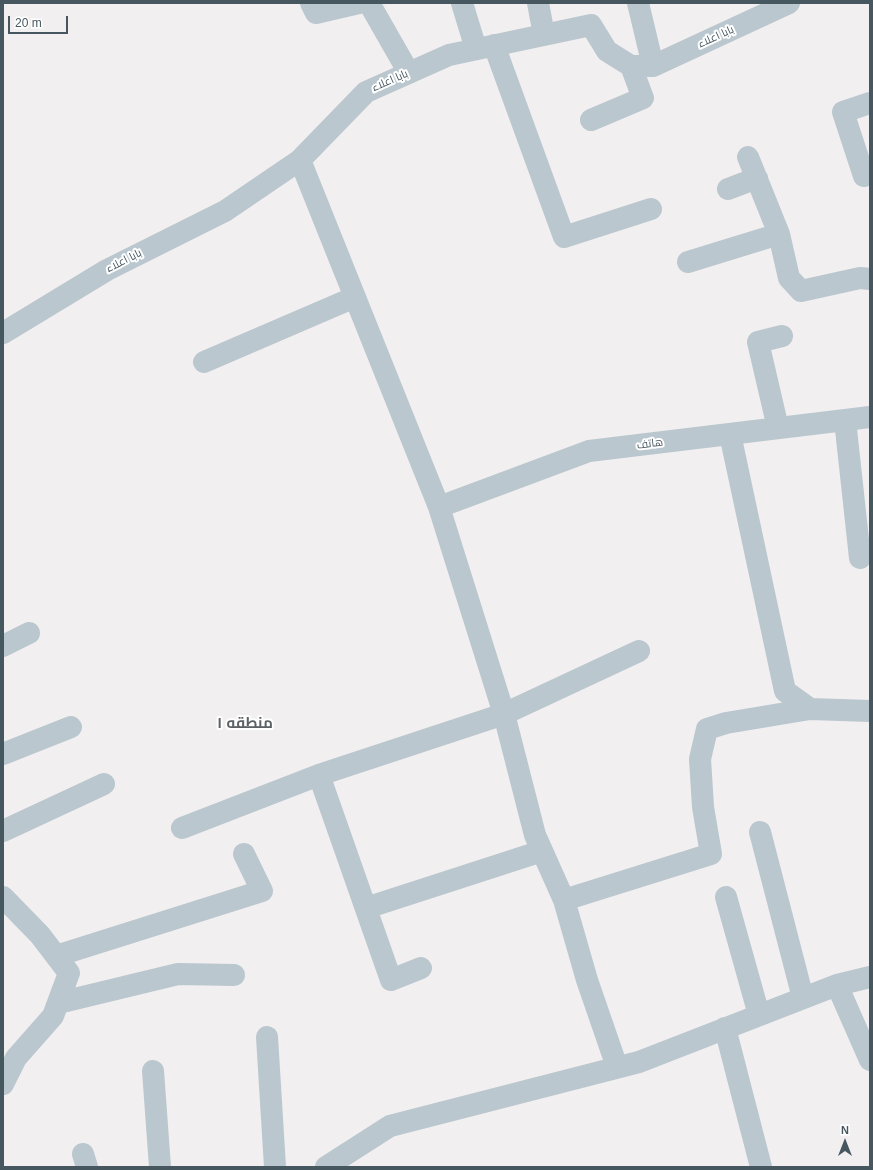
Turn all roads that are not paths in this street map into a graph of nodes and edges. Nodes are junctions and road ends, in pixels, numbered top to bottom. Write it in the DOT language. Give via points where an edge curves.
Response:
graph roads {
  1 [pos="311,3"];
  2 [pos="359,3"];
  3 [pos="369,3"];
  4 [pos="462,3"];
  5 [pos="538,3"];
  6 [pos="638,3"];
  7 [pos="789,3"];
  8 [pos="544,35"];
  9 [pos="485,47"];
  10 [pos="631,66"];
  11 [pos="653,66"];
  12 [pos="409,73"];
  13 [pos="870,103"];
  14 [pos="591,120"];
  15 [pos="748,157"];
  16 [pos="300,160"];
  17 [pos="864,176"];
  18 [pos="757,178"];
  19 [pos="728,189"];
  20 [pos="651,210"];
  21 [pos="779,234"];
  22 [pos="688,262"];
  23 [pos="870,279"];
  24 [pos="355,297"];
  25 [pos="3,333"];
  26 [pos="782,336"];
  27 [pos="204,362"];
  28 [pos="870,417"];
  29 [pos="845,420"];
  30 [pos="778,428"];
  31 [pos="730,434"];
  32 [pos="439,506"];
  33 [pos="860,558"];
  34 [pos="29,633"];
  35 [pos="3,646"];
  36 [pos="638,651"];
  37 [pos="810,709"];
  38 [pos="870,711"];
  39 [pos="504,714"];
  40 [pos="71,727"];
  41 [pos="3,754"];
  42 [pos="319,775"];
  43 [pos="104,784"];
  44 [pos="182,828"];
  45 [pos="3,831"];
  46 [pos="760,832"];
  47 [pos="542,851"];
  48 [pos="244,854"];
  49 [pos="3,897"];
  50 [pos="726,897"];
  51 [pos="564,900"];
  52 [pos="366,908"];
  53 [pos="56,956"];
  54 [pos="421,968"];
  55 [pos="234,975"];
  56 [pos="870,978"];
  57 [pos="837,985"];
  58 [pos="802,998"];
  59 [pos="58,1003"];
  60 [pos="759,1015"];
  61 [pos="725,1028"];
  62 [pos="267,1037"];
  63 [pos="870,1060"];
  64 [pos="617,1067"];
  65 [pos="153,1072"];
  66 [pos="3,1084"];
  67 [pos="160,1167"];
  68 [pos="275,1167"];
  69 [pos="326,1167"];
  70 [pos="761,1167"];
  1 -- 2 [label="street" via="316,13"];
  3 -- 12 [label="street"];
  4 -- 9 [label="street"];
  5 -- 8 [label="street"];
  6 -- 11 [label="street"];
  7 -- 11 [label="street, بابا اعلاء"];
  8 -- 9 [label="street, بابا اعلاء"];
  8 -- 10 [label="street, بابا اعلاء" via="591,25 607,51"];
  9 -- 12 [label="street, بابا اعلاء" via="449,55"];
  9 -- 20 [label="street" via="564,237"];
  10 -- 11 [label="street, بابا اعلاء"];
  10 -- 14 [label="street" via="643,98"];
  12 -- 16 [label="street, بابا اعلاء" via="366,92"];
  13 -- 17 [label="street" via="843,112"];
  15 -- 18 [label="street"];
  16 -- 24 [label="street"];
  16 -- 25 [label="street, بابا اعلاء" via="225,212 107,270"];
  18 -- 19 [label="street"];
  18 -- 21 [label="street"];
  21 -- 22 [label="street"];
  21 -- 23 [label="street" via="789,278 801,291 860,278"];
  24 -- 27 [label="street"];
  24 -- 32 [label="street"];
  26 -- 30 [label="street" via="758,342"];
  28 -- 29 [label="street, هاتف"];
  29 -- 30 [label="street, هاتف"];
  29 -- 33 [label="street"];
  30 -- 31 [label="street, هاتف"];
  31 -- 32 [label="street, هاتف" via="589,451"];
  31 -- 37 [label="street" via="786,691"];
  32 -- 39 [label="street"];
  34 -- 35 [label="street"];
  36 -- 39 [label="street"];
  37 -- 38 [label="street"];
  37 -- 51 [label="street" via="726,723 707,729 700,759 702,808 711,854"];
  39 -- 42 [label="street"];
  39 -- 47 [label="street" via="535,835"];
  40 -- 41 [label="street"];
  42 -- 44 [label="street"];
  42 -- 52 [label="street"];
  43 -- 45 [label="street"];
  46 -- 58 [label="street"];
  47 -- 51 [label="street"];
  47 -- 52 [label="street"];
  48 -- 53 [label="street" via="262,891"];
  49 -- 53 [label="street" via="40,935"];
  50 -- 60 [label="street"];
  51 -- 64 [label="street" via="587,980"];
  52 -- 54 [label="street" via="391,980"];
  53 -- 59 [label="street" via="69,973"];
  55 -- 59 [label="street" via="178,974"];
  56 -- 57 [label="street"];
  57 -- 58 [label="street"];
  57 -- 63 [label="street"];
  58 -- 60 [label="street"];
  59 -- 66 [label="street" via="53,1016 16,1058"];
  60 -- 61 [label="street"];
  61 -- 64 [label="street" via="639,1062"];
  61 -- 70 [label="street"];
  62 -- 68 [label="street"];
  64 -- 69 [label="street" via="390,1126"];
  65 -- 67 [label="street"];
}
